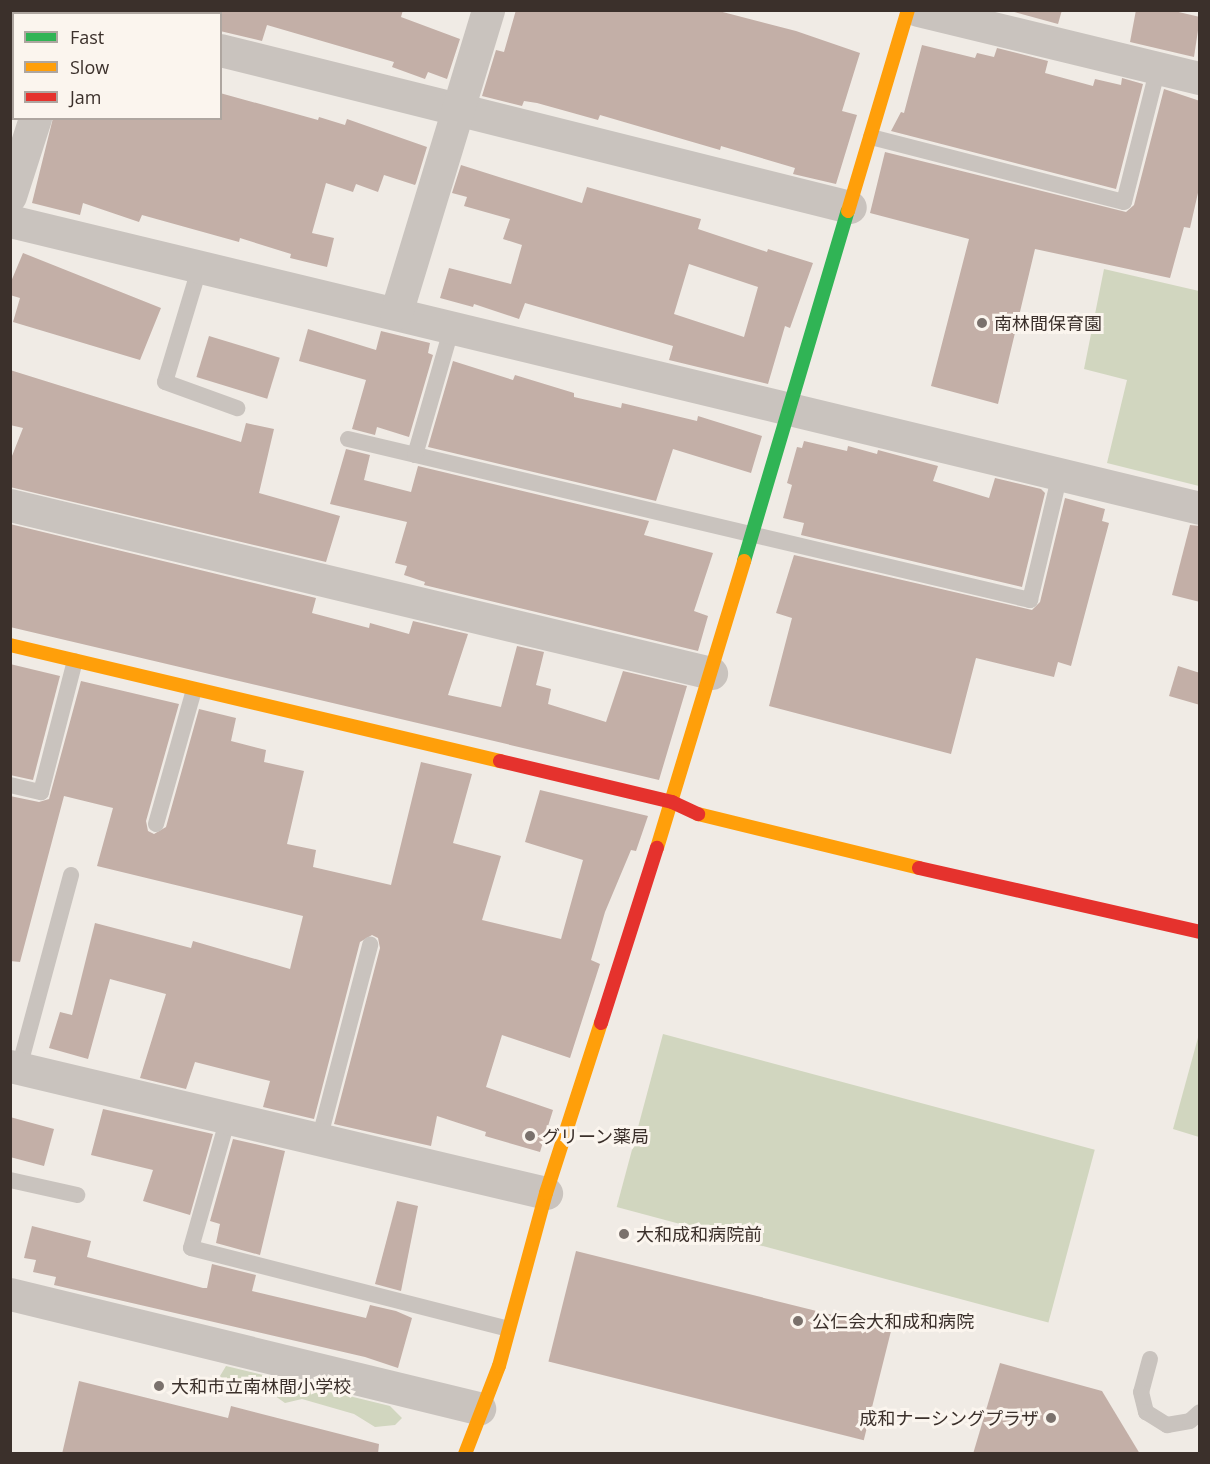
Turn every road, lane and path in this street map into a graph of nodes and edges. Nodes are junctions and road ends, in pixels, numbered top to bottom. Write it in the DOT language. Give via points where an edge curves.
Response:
graph roads {
  1 [pos="488,10"];
  2 [pos="908,10"];
  3 [pos="918,10"];
  4 [pos="222,51"];
  5 [pos="1158,68"];
  6 [pos="1200,78"];
  7 [pos="458,110"];
  8 [pos="34,120"];
  9 [pos="871,137"];
  10 [pos="10,196"];
  11 [pos="850,207"];
  12 [pos="10,221"];
  13 [pos="200,266"];
  14 [pos="396,313"];
  15 [pos="452,327"];
  16 [pos="790,407"];
  17 [pos="237,408"];
  18 [pos="348,439"];
  19 [pos="415,455"];
  20 [pos="1060,474"];
  21 [pos="10,505"];
  22 [pos="1200,508"];
  23 [pos="753,536"];
  24 [pos="10,645"];
  25 [pos="75,661"];
  26 [pos="711,673"];
  27 [pos="194,690"];
  28 [pos="10,785"];
  29 [pos="672,802"];
  30 [pos="156,824"];
  31 [pos="71,875"];
  32 [pos="1200,932"];
  33 [pos="370,945"];
  34 [pos="15,1067"];
  35 [pos="228,1118"];
  36 [pos="319,1140"];
  37 [pos="10,1180"];
  38 [pos="546,1193"];
  39 [pos="77,1195"];
  40 [pos="10,1294"];
  41 [pos="508,1329"];
  42 [pos="1150,1359"];
  43 [pos="479,1408"];
  44 [pos="1200,1412"];
  45 [pos="465,1454"];
  1 -- 7 [label="street"];
  2 -- 9 [label="street"];
  3 -- 5 [label="street"];
  4 -- 7 [label="street"];
  5 -- 6 [label="street"];
  5 -- 9 [label="lane" via="1124,202"];
  7 -- 11 [label="street"];
  7 -- 14 [label="street"];
  8 -- 10 [label="street"];
  9 -- 11 [label="street"];
  11 -- 16 [label="street"];
  12 -- 13 [label="street"];
  13 -- 14 [label="street"];
  13 -- 17 [label="lane" via="165,382"];
  14 -- 15 [label="street"];
  15 -- 16 [label="street"];
  15 -- 19 [label="lane"];
  16 -- 20 [label="street"];
  16 -- 23 [label="street"];
  18 -- 19 [label="lane"];
  19 -- 23 [label="lane"];
  20 -- 22 [label="street"];
  20 -- 23 [label="lane" via="1030,600"];
  21 -- 26 [label="street"];
  23 -- 26 [label="street"];
  24 -- 25 [label="street"];
  25 -- 27 [label="street"];
  25 -- 28 [label="lane" via="41,792"];
  26 -- 29 [label="street"];
  27 -- 29 [label="street"];
  27 -- 30 [label="lane"];
  29 -- 32 [label="street" via="687,811 1083,908 1100,908"];
  29 -- 38 [label="street"];
  31 -- 34 [label="lane"];
  33 -- 36 [label="lane"];
  34 -- 35 [label="street"];
  35 -- 36 [label="street"];
  35 -- 41 [label="lane" via="191,1248"];
  36 -- 38 [label="street"];
  37 -- 39 [label="lane"];
  38 -- 41 [label="street"];
  40 -- 43 [label="street"];
  41 -- 43 [label="street" via="499,1365"];
  42 -- 44 [label="lane" via="1141,1392 1146,1412 1167,1425 1190,1421"];
  43 -- 45 [label="street"];
}
